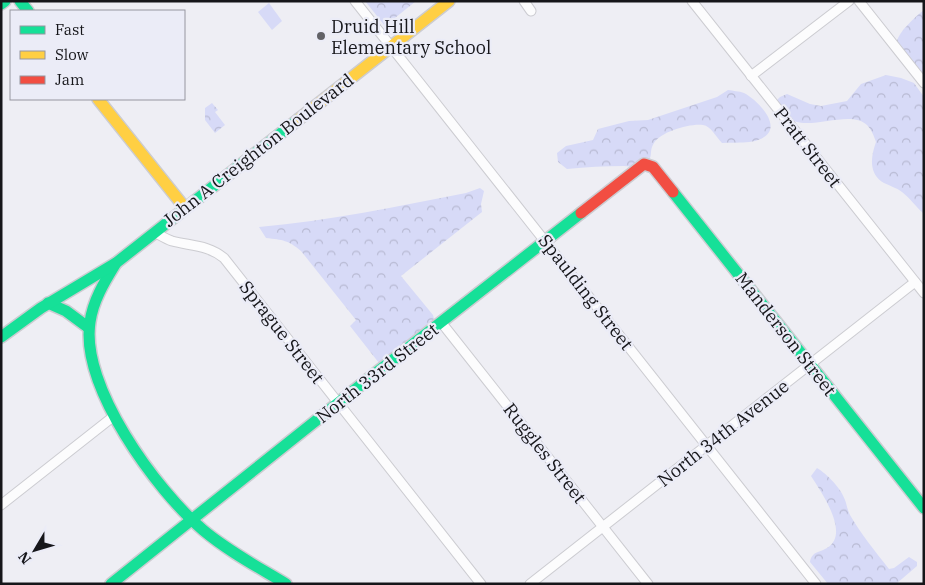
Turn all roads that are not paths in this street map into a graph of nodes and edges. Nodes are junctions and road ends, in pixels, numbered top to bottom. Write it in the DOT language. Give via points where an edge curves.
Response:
graph roads {
  1 [pos="5,1"];
  2 [pos="355,1"];
  3 [pos="449,1"];
  4 [pos="524,1"];
  5 [pos="692,1"];
  6 [pos="849,1"];
  7 [pos="859,1"];
  8 [pos="1,4"];
  9 [pos="531,11"];
  10 [pos="391,46"];
  11 [pos="751,76"];
  12 [pos="924,83"];
  13 [pos="99,100"];
  14 [pos="644,164"];
  15 [pos="185,208"];
  16 [pos="154,232"];
  17 [pos="545,241"];
  18 [pos="116,263"];
  19 [pos="915,282"];
  20 [pos="924,293"];
  21 [pos="48,303"];
  22 [pos="441,322"];
  23 [pos="89,328"];
  24 [pos="1,337"];
  25 [pos="810,364"];
  26 [pos="338,403"];
  27 [pos="114,416"];
  28 [pos="706,446"];
  29 [pos="1,505"];
  30 [pos="924,508"];
  31 [pos="192,520"];
  32 [pos="603,526"];
  33 [pos="111,584"];
  34 [pos="286,584"];
  35 [pos="481,584"];
  36 [pos="530,584"];
  37 [pos="648,584"];
  38 [pos="816,584"];
  1 -- 8 [label="street"];
  2 -- 10 [label="street, Spaulding Street"];
  3 -- 10 [label="street, John A Creighton Boulevard"];
  4 -- 9 [label="street"];
  5 -- 11 [label="street, Pratt Street"];
  6 -- 11 [label="street"];
  7 -- 12 [label="street"];
  10 -- 15 [label="street, John A Creighton Boulevard"];
  10 -- 17 [label="street, Spaulding Street"];
  11 -- 19 [label="street, Pratt Street"];
  13 -- 15 [label="street"];
  14 -- 17 [label="street, North 33rd Street"];
  14 -- 25 [label="street, Manderson Street" via="654,167"];
  15 -- 16 [label="street, John A Creighton Boulevard"];
  16 -- 18 [label="street, John A Creighton Boulevard"];
  16 -- 26 [label="street, Sprague Street" via="170,241 212,249 224,258"];
  17 -- 22 [label="street, North 33rd Street"];
  17 -- 28 [label="street, Spaulding Street"];
  18 -- 21 [label="street"];
  18 -- 23 [label="street" via="100,291"];
  19 -- 20 [label="street, Pratt Street"];
  19 -- 25 [label="street, North 34th Avenue"];
  21 -- 23 [label="street" via="66,311"];
  21 -- 24 [label="street"];
  22 -- 26 [label="street, North 33rd Street"];
  22 -- 32 [label="street, Ruggles Street"];
  23 -- 27 [label="street" via="96,374"];
  25 -- 28 [label="street, North 34th Avenue"];
  25 -- 30 [label="street, Manderson Street"];
  26 -- 31 [label="street, North 33rd Street"];
  26 -- 35 [label="street, Sprague Street"];
  27 -- 29 [label="street"];
  27 -- 31 [label="street" via="165,490"];
  28 -- 32 [label="street, North 34th Avenue"];
  28 -- 38 [label="street, Spaulding Street"];
  31 -- 33 [label="street, North 33rd Street"];
  31 -- 34 [label="street" via="218,541"];
  32 -- 36 [label="street, North 34th Avenue"];
  32 -- 37 [label="street, Ruggles Street"];
}
